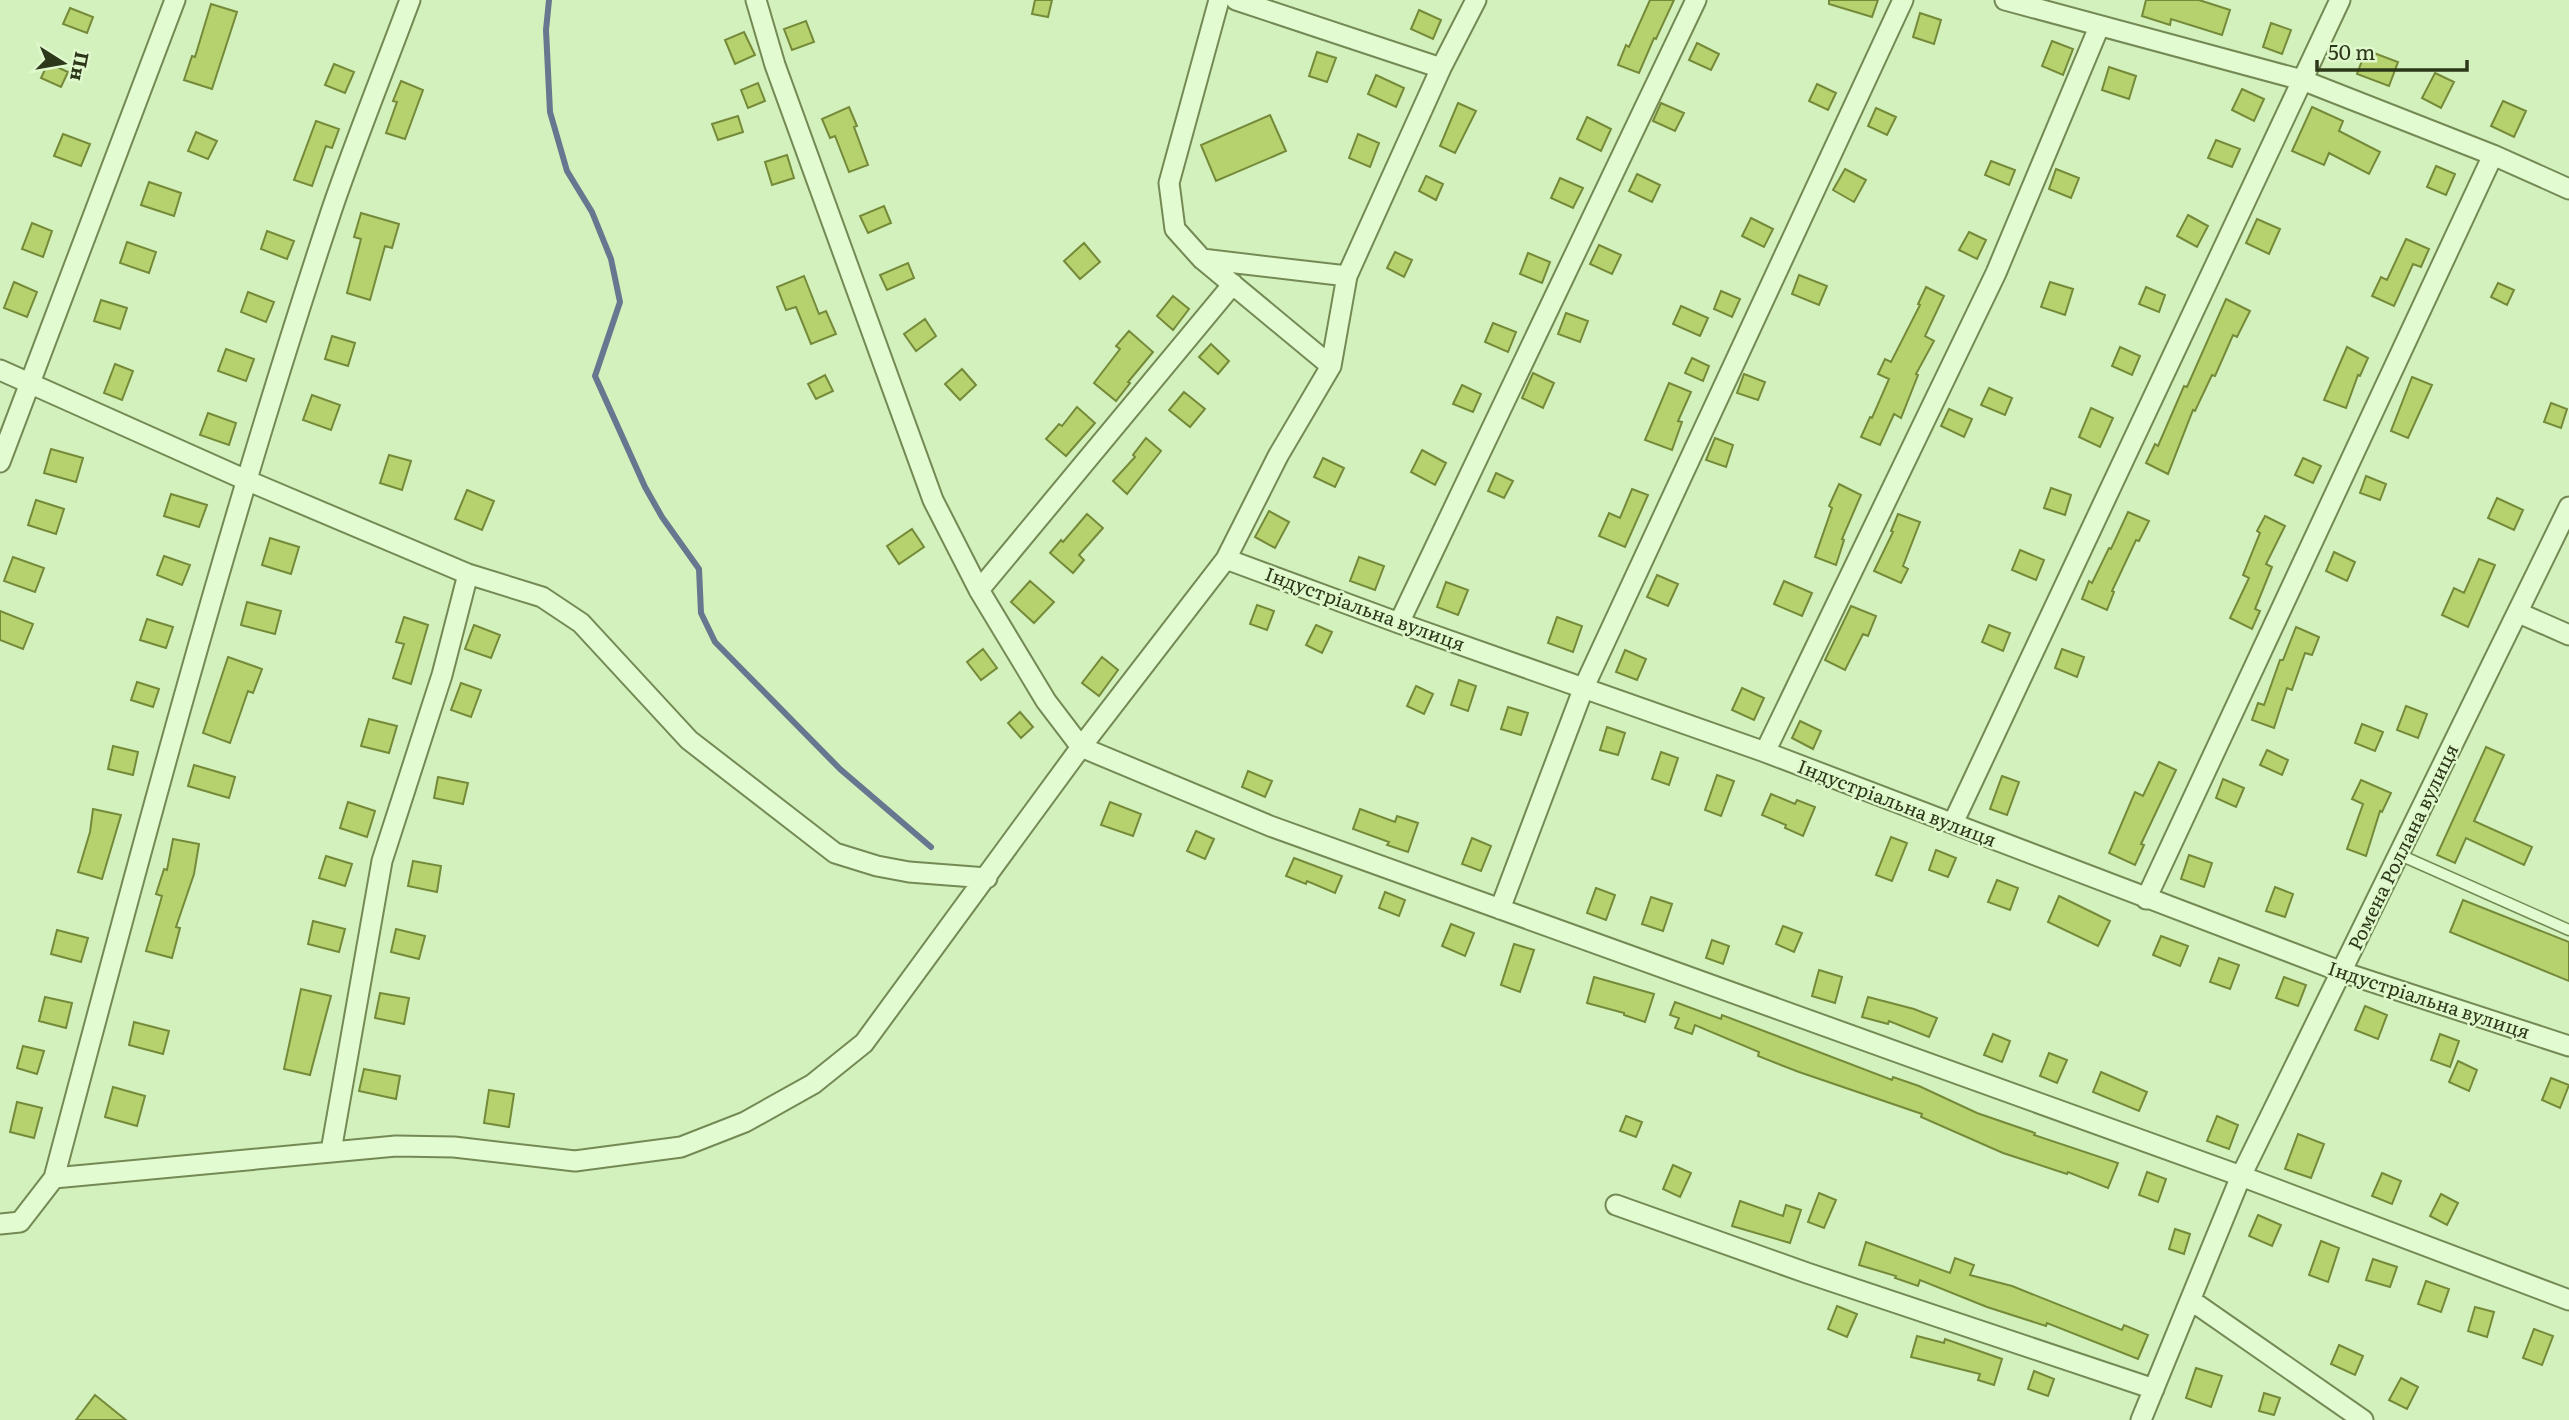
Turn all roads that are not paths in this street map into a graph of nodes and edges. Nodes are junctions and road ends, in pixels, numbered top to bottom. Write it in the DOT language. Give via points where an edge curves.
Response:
graph roads {
  1 [pos="175,0"];
  2 [pos="410,0"];
  3 [pos="756,0"];
  4 [pos="1219,0"];
  5 [pos="1236,0"];
  6 [pos="1476,0"];
  7 [pos="1696,0"];
  8 [pos="1903,0"];
  9 [pos="2004,0"];
  10 [pos="2340,0"];
  11 [pos="2059,7"];
  12 [pos="2099,27"];
  13 [pos="1441,68"];
  14 [pos="2302,80"];
  15 [pos="2493,155"];
  16 [pos="2569,189"];
  17 [pos="1202,259"];
  18 [pos="1347,276"];
  19 [pos="1233,284"];
  20 [pos="1331,366"];
  21 [pos="0,370"];
  22 [pos="30,384"];
  23 [pos="0,462"];
  24 [pos="246,480"];
  25 [pos="2569,507"];
  26 [pos="1226,559"];
  27 [pos="468,574"];
  28 [pos="979,590"];
  29 [pos="2519,613"];
  30 [pos="1399,624"];
  31 [pos="2569,635"];
  32 [pos="1584,687"];
  33 [pos="1081,747"];
  34 [pos="1765,752"];
  35 [pos="1952,823"];
  36 [pos="2400,855"];
  37 [pos="987,878"];
  38 [pos="2146,899"];
  39 [pos="1500,909"];
  40 [pos="2569,930"];
  41 [pos="2342,972"];
  42 [pos="2569,1046"];
  43 [pos="331,1151"];
  44 [pos="2241,1176"];
  45 [pos="54,1178"];
  46 [pos="1616,1205"];
  47 [pos="0,1224"];
  48 [pos="2569,1300"];
  49 [pos="2192,1301"];
  50 [pos="2154,1389"];
  51 [pos="2141,1420"];
  52 [pos="2363,1420"];
  1 -- 22 [label="street"];
  2 -- 24 [label="street" via="333,206"];
  3 -- 28 [label="street" via="775,65 933,500"];
  4 -- 17 [label="street" via="1170,183 1175,229"];
  5 -- 13 [label="street"];
  6 -- 13 [label="street"];
  7 -- 30 [label="street"];
  8 -- 32 [label="street"];
  9 -- 11 [label="street"];
  10 -- 14 [label="street"];
  11 -- 12 [label="street"];
  12 -- 14 [label="street"];
  12 -- 34 [label="street" via="1996,273"];
  13 -- 18 [label="street"];
  14 -- 15 [label="street"];
  14 -- 35 [label="street"];
  15 -- 16 [label="street"];
  15 -- 38 [label="street"];
  17 -- 18 [label="street"];
  17 -- 19 [label="street"];
  18 -- 20 [label="street"];
  19 -- 20 [label="street"];
  19 -- 28 [label="street"];
  20 -- 26 [label="street" via="1278,456"];
  21 -- 22 [label="street"];
  22 -- 23 [label="street"];
  22 -- 24 [label="street"];
  24 -- 27 [label="street"];
  24 -- 45 [label="street"];
  25 -- 29 [label="street, Ромена Роллана вулиця"];
  26 -- 30 [label="street, Індустріальна вулиця"];
  26 -- 33 [label="street"];
  27 -- 37 [label="street" via="542,597 581,623 689,740 835,853 909,872"];
  27 -- 43 [label="street" via="442,675 382,861"];
  28 -- 33 [label="street" via="1046,701"];
  29 -- 31 [label="street"];
  29 -- 36 [label="street, Ромена Роллана вулиця"];
  30 -- 32 [label="street, Індустріальна вулиця"];
  32 -- 34 [label="street, Індустріальна вулиця"];
  32 -- 39 [label="street"];
  33 -- 37 [label="street"];
  33 -- 39 [label="street" via="1270,826"];
  34 -- 35 [label="street, Індустріальна вулиця"];
  35 -- 38 [label="street, Індустріальна вулиця"];
  36 -- 40 [label="lane"];
  36 -- 41 [label="street, Ромена Роллана вулиця"];
  37 -- 43 [label="street" via="864,1043 813,1084 745,1122 681,1147 575,1161 454,1147"];
  38 -- 41 [label="street, Індустріальна вулиця"];
  39 -- 44 [label="street"];
  41 -- 42 [label="street, Індустріальна вулиця"];
  41 -- 44 [label="street, Ромена Роллана вулиця"];
  43 -- 45 [label="street"];
  44 -- 48 [label="street"];
  44 -- 49 [label="street, Ромена Роллана вулиця"];
  45 -- 47 [label="street" via="20,1222"];
  46 -- 50 [label="street"];
  49 -- 50 [label="street, Ромена Роллана вулиця"];
  49 -- 52 [label="street"];
  50 -- 51 [label="street, Ромена Роллана вулиця"];
}
